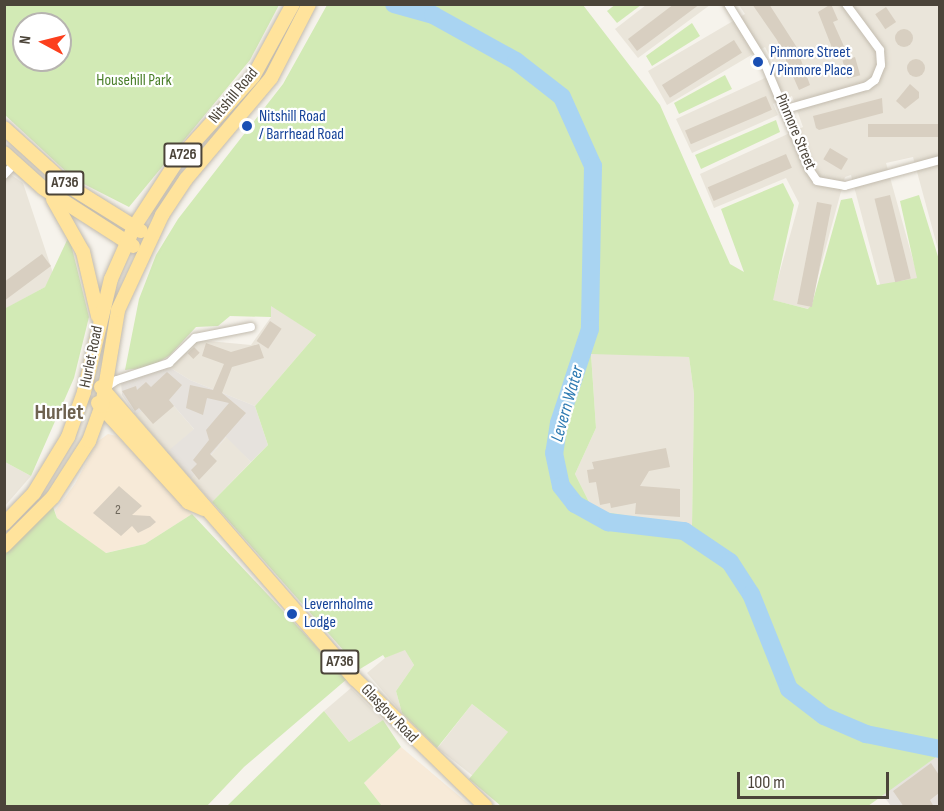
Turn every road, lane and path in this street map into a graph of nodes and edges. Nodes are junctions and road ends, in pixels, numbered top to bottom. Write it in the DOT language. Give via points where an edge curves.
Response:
graph roads {
  1 [pos="293,4"];
  2 [pos="309,4"];
  3 [pos="728,4"];
  4 [pos="846,4"];
  5 [pos="283,26"];
  6 [pos="297,33"];
  7 [pos="786,109"];
  8 [pos="4,128"];
  9 [pos="4,153"];
  10 [pos="939,160"];
  11 [pos="15,163"];
  12 [pos="4,175"];
  13 [pos="68,186"];
  14 [pos="43,188"];
  15 [pos="60,200"];
  16 [pos="135,227"];
  17 [pos="150,236"];
  18 [pos="126,242"];
  19 [pos="143,251"];
  20 [pos="98,325"];
  21 [pos="251,327"];
  22 [pos="86,386"];
  23 [pos="104,389"];
  24 [pos="102,406"];
  25 [pos="204,509"];
  26 [pos="4,524"];
  27 [pos="4,546"];
  28 [pos="485,807"];
  1 -- 5 [label="main road, Nitshill Road / A726"];
  2 -- 6 [label="main road, Nitshill Road / A726"];
  3 -- 7 [label="street, Pinmore Street" via="764,62"];
  4 -- 7 [label="street" via="880,50 881,65 875,80 867,86"];
  5 -- 6 [label="main road"];
  5 -- 16 [label="main road, Nitshill Road / A726" via="252,77 177,161"];
  6 -- 17 [label="main road, Nitshill Road / A726" via="271,78 186,179"];
  7 -- 10 [label="street, Pinmore Street" via="809,169 823,184 845,186"];
  8 -- 13 [label="main road, A736"];
  9 -- 11 [label="main road, A736"];
  11 -- 12 [label="street"];
  11 -- 14 [label="main road, A736"];
  13 -- 15 [label="main road"];
  13 -- 16 [label="main road, A736"];
  14 -- 15 [label="main road, A736"];
  14 -- 20 [label="main road, A736" via="63,212 84,252 93,283"];
  15 -- 18 [label="main road, A736"];
  16 -- 17 [label="main road"];
  16 -- 18 [label="main road, Nitshill Road / A726"];
  17 -- 19 [label="main road, A726"];
  18 -- 19 [label="main road"];
  18 -- 20 [label="main road, Hurlet Road / A726"];
  19 -- 23 [label="main road, Hurlet Road / A726" via="123,293"];
  20 -- 22 [label="main road, Hurlet Road / A726"];
  21 -- 23 [label="street" via="195,338 169,363 117,380"];
  22 -- 23 [label="main road"];
  22 -- 24 [label="main road, Glasgow Road"];
  22 -- 26 [label="main road, Hurlet Road / A726" via="61,453 34,493"];
  23 -- 24 [label="main road, Hurlet Road / A726"];
  23 -- 25 [label="main road, Glasgow Road / A736" via="196,492"];
  24 -- 25 [label="main road, Glasgow Road / A736" via="188,502"];
  24 -- 27 [label="main road, Hurlet Road / A726" via="68,479"];
  25 -- 28 [label="main road, Glasgow Road / A736" via="363,687"];
}
